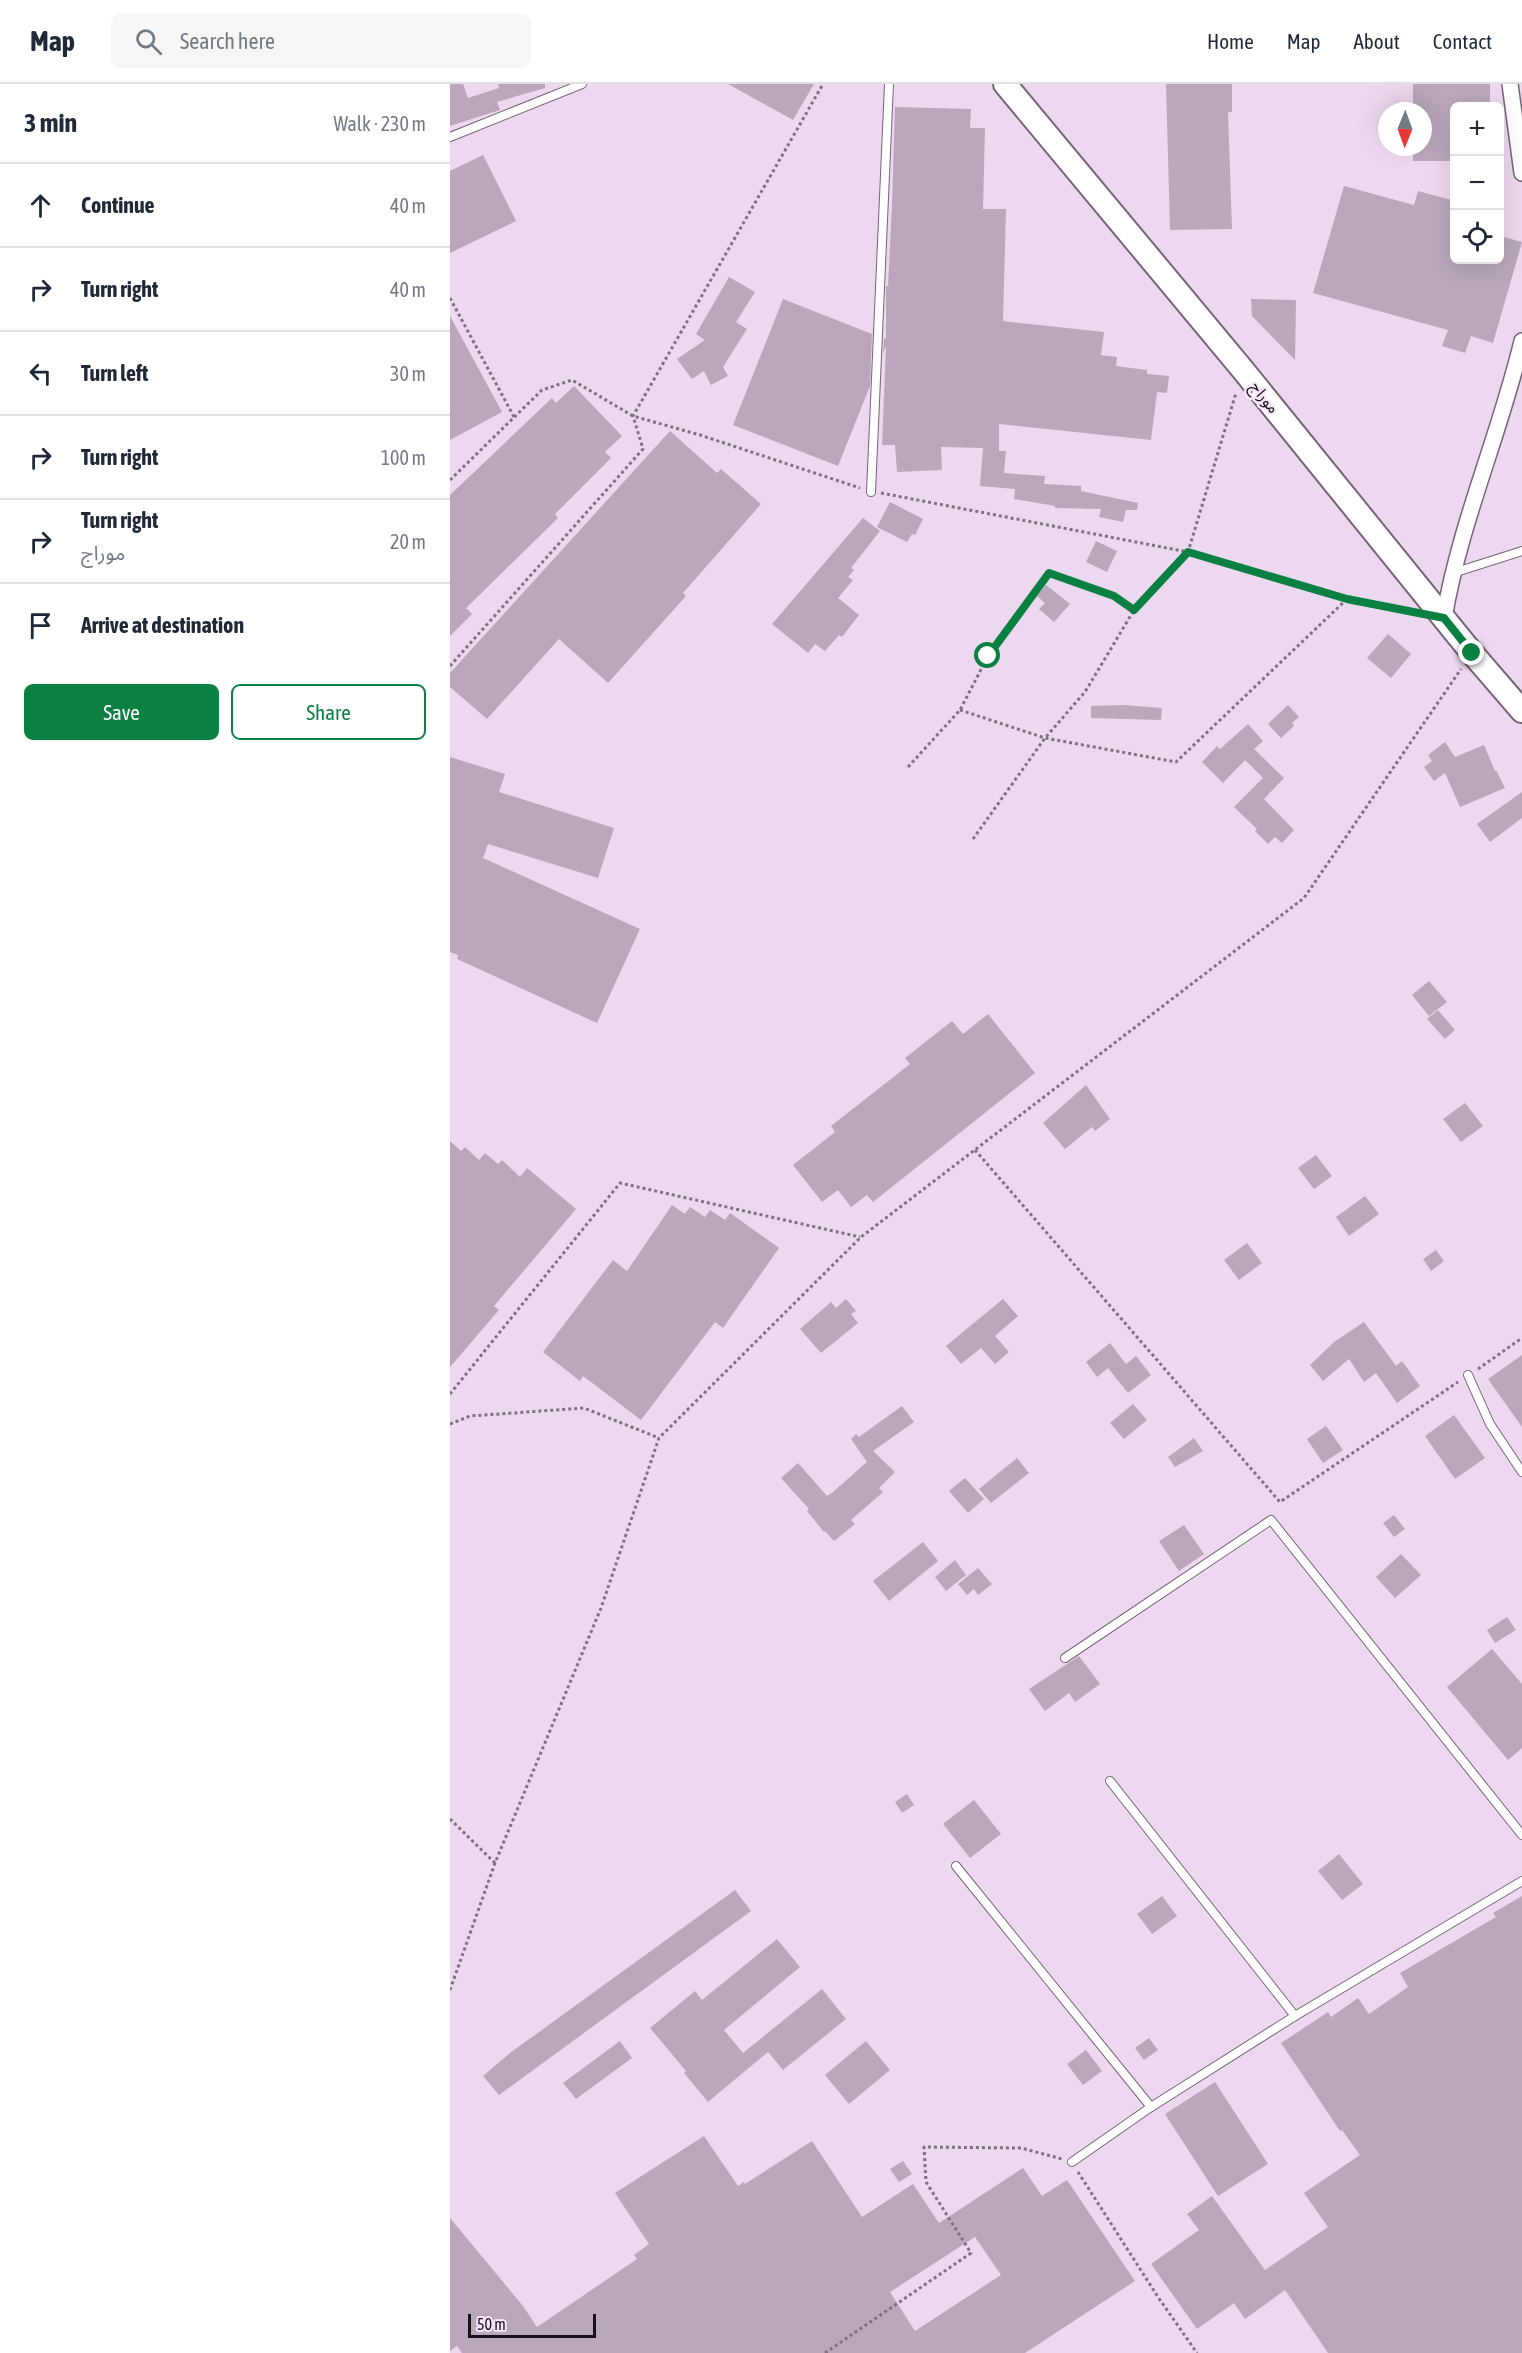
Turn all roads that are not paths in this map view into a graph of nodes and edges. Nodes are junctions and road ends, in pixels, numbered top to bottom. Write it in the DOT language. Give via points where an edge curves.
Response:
graph roads {
  1 [pos="582,84"];
  2 [pos="889,84"];
  3 [pos="1005,84"];
  4 [pos="1510,84"];
  5 [pos="450,137"];
  6 [pos="1522,173"];
  7 [pos="1522,341"];
  8 [pos="871,492"];
  9 [pos="1522,551"];
  10 [pos="1452,573"];
  11 [pos="1444,618"];
  12 [pos="1522,711"];
  13 [pos="1468,1375"];
  14 [pos="1522,1472"];
  15 [pos="1065,1658"];
  16 [pos="1110,1781"];
  17 [pos="1522,1835"];
  18 [pos="956,1866"];
  19 [pos="1522,1881"];
  20 [pos="1295,2016"];
  21 [pos="1151,2107"];
  22 [pos="1072,2162"];
  1 -- 5 [label="lane"];
  2 -- 8 [label="lane"];
  3 -- 11 [label="main road, موراج"];
  4 -- 6 [label="street"];
  7 -- 10 [label="street"];
  9 -- 10 [label="lane"];
  10 -- 11 [label="street"];
  11 -- 12 [label="main road, موراج"];
  13 -- 14 [label="lane" via="1490,1424"];
  15 -- 17 [label="lane" via="1271,1520"];
  16 -- 20 [label="lane"];
  18 -- 21 [label="lane"];
  19 -- 20 [label="lane"];
  20 -- 21 [label="lane"];
  21 -- 22 [label="lane"];
}
